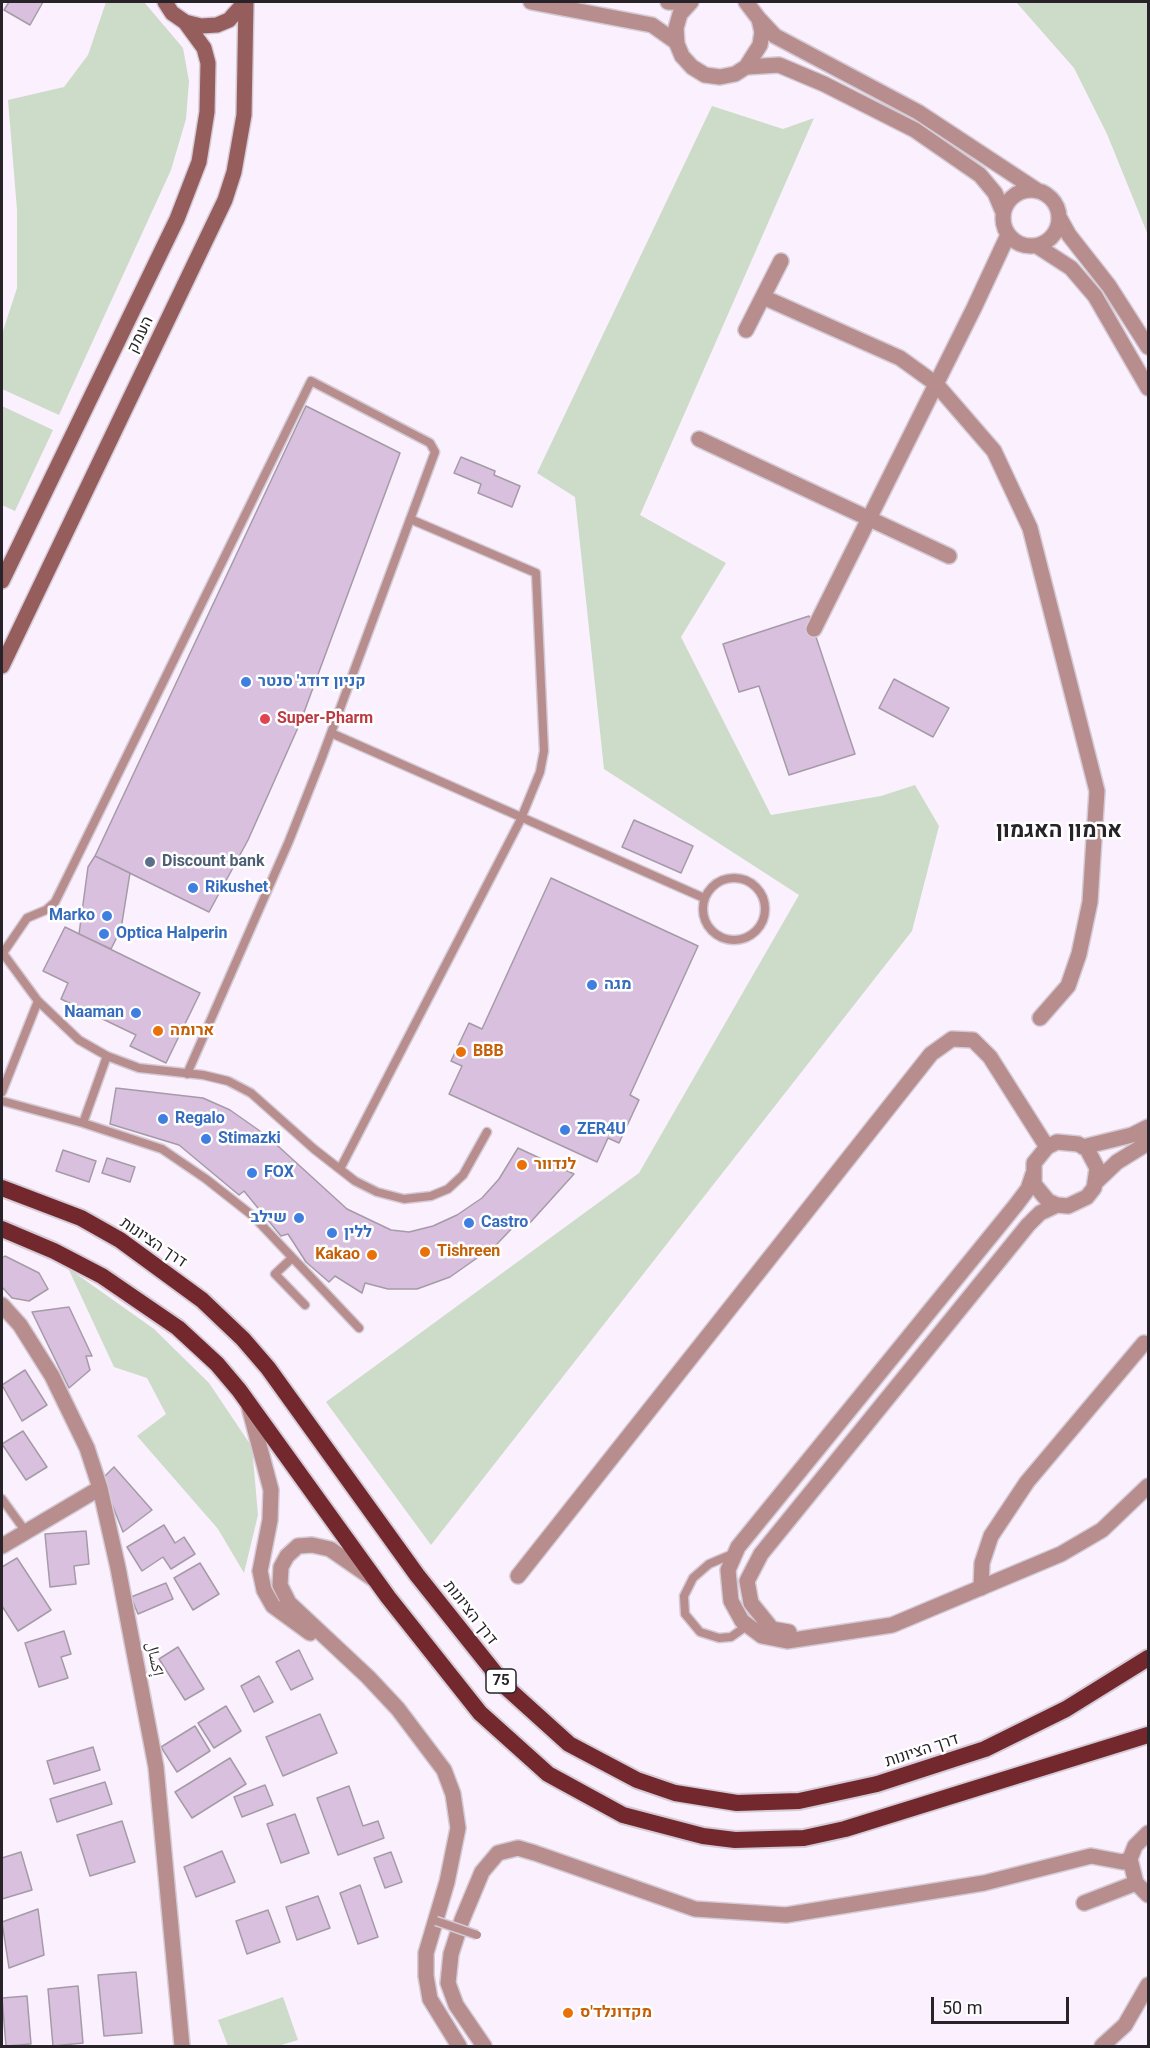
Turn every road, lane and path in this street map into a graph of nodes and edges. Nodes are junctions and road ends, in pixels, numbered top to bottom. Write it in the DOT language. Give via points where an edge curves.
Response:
graph roads {
  1 [pos="165,2"];
  2 [pos="246,2"];
  3 [pos="531,2"];
  4 [pos="668,2"];
  5 [pos="690,2"];
  6 [pos="752,7"];
  7 [pos="185,22"];
  8 [pos="676,42"];
  9 [pos="746,67"];
  10 [pos="1038,191"];
  11 [pos="1003,212"];
  12 [pos="1059,217"];
  13 [pos="1008,235"];
  14 [pos="1037,246"];
  15 [pos="781,261"];
  16 [pos="763,297"];
  17 [pos="746,330"];
  18 [pos="1149,347"];
  19 [pos="936,384"];
  20 [pos="1149,388"];
  21 [pos="699,439"];
  22 [pos="870,518"];
  23 [pos="410,519"];
  24 [pos="949,556"];
  25 [pos="2,581"];
  26 [pos="814,629"];
  27 [pos="2,666"];
  28 [pos="331,733"];
  29 [pos="522,817"];
  30 [pos="704,898"];
  31 [pos="2,953"];
  32 [pos="38,1001"];
  33 [pos="1040,1018"];
  34 [pos="107,1056"];
  35 [pos="6,1069"];
  36 [pos="187,1074"];
  37 [pos="2,1092"];
  38 [pos="2,1101"];
  39 [pos="83,1123"];
  40 [pos="1149,1126"];
  41 [pos="487,1132"];
  42 [pos="1149,1143"];
  43 [pos="1047,1147"];
  44 [pos="1083,1147"];
  45 [pos="340,1169"];
  46 [pos="1033,1174"];
  47 [pos="1095,1184"];
  48 [pos="2,1188"];
  49 [pos="1058,1205"];
  50 [pos="2,1229"];
  51 [pos="292,1258"];
  52 [pos="2,1305"];
  53 [pos="305,1305"];
  54 [pos="359,1328"];
  55 [pos="1144,1343"];
  56 [pos="249,1403"];
  57 [pos="1148,1486"];
  58 [pos="99,1488"];
  59 [pos="2,1499"];
  60 [pos="26,1532"];
  61 [pos="2,1546"];
  62 [pos="736,1553"];
  63 [pos="518,1576"];
  64 [pos="376,1580"];
  65 [pos="981,1588"];
  66 [pos="748,1625"];
  67 [pos="813,1635"];
  68 [pos="346,1655"];
  69 [pos="1149,1658"];
  70 [pos="1149,1735"];
  71 [pos="1149,1833"];
  72 [pos="1130,1859"];
  73 [pos="1136,1883"];
  74 [pos="1149,1895"];
  75 [pos="1084,1903"];
  76 [pos="436,1921"];
  77 [pos="477,1935"];
  78 [pos="1149,1985"];
  79 [pos="182,2046"];
  80 [pos="459,2046"];
  81 [pos="484,2046"];
  82 [pos="1102,2046"];
  1 -- 7 [label="main road, העמק"];
  2 -- 7 [label="main road" via="229,20 217,25"];
  2 -- 27 [label="main road, העמק" via="244,115 225,200"];
  3 -- 8 [label="street" via="652,25"];
  4 -- 5 [label="street"];
  5 -- 8 [label="street" via="680,14"];
  6 -- 9 [label="street" via="760,45"];
  6 -- 10 [label="street" via="775,36 918,112"];
  7 -- 25 [label="main road, העמק" via="204,48 208,63 207,112 196,170 177,219"];
  8 -- 9 [label="street" via="682,56 705,75 720,77"];
  9 -- 11 [label="street" via="779,65 915,130 980,175 995,192"];
  10 -- 11 [label="street" via="1018,193"];
  10 -- 12 [label="street" via="1054,201"];
  11 -- 13 [label="street"];
  12 -- 14 [label="street" via="1056,232"];
  12 -- 18 [label="street"];
  13 -- 14 [label="street" via="1021,244"];
  13 -- 19 [label="street"];
  14 -- 20 [label="street" via="1071,268 1095,296"];
  15 -- 16 [label="street"];
  16 -- 17 [label="street"];
  16 -- 19 [label="street" via="900,358"];
  19 -- 22 [label="street"];
  19 -- 33 [label="street" via="994,451 1030,528 1097,791 1090,902 1079,954 1068,986"];
  21 -- 22 [label="street"];
  22 -- 24 [label="street"];
  22 -- 26 [label="street"];
  23 -- 28 [label="lane"];
  23 -- 29 [label="lane" via="536,573 544,751"];
  23 -- 31 [label="lane" via="435,452 430,443 311,381 55,902 27,918"];
  28 -- 29 [label="lane"];
  28 -- 36 [label="lane" via="289,842"];
  29 -- 30 [label="lane"];
  29 -- 45 [label="lane"];
  30 -- 30 [label="lane" via="704,919 720,937 741,940 762,922 764,901 759,891 744,880 723,880 710,888"];
  31 -- 32 [label="lane"];
  32 -- 34 [label="lane" via="79,1040"];
  32 -- 35 [label="lane"];
  34 -- 36 [label="lane" via="139,1068"];
  34 -- 39 [label="lane"];
  35 -- 37 [label="lane"];
  36 -- 45 [label="lane" via="228,1081 251,1093"];
  38 -- 39 [label="lane"];
  39 -- 51 [label="lane" via="162,1149 253,1216"];
  40 -- 44 [label="street" via="1132,1135"];
  41 -- 45 [label="lane" via="463,1175 448,1189 431,1196 404,1199 377,1192"];
  42 -- 47 [label="street" via="1117,1162"];
  43 -- 44 [label="street" via="1067,1141"];
  43 -- 46 [label="street" via="1034,1163"];
  43 -- 63 [label="street" via="990,1057 973,1040 952,1039 931,1054"];
  44 -- 47 [label="street" via="1097,1168"];
  46 -- 49 [label="street" via="1040,1193"];
  46 -- 62 [label="street" via="1022,1197"];
  47 -- 49 [label="street" via="1078,1203"];
  48 -- 69 [label="highway, דרך הציונות / 75" via="81,1218 120,1240 202,1300 268,1368 417,1575 507,1688 569,1744 637,1780 675,1793 737,1803 799,1801 837,1794 985,1749 1066,1709"];
  49 -- 67 [label="street" via="1028,1225 761,1554 747,1581 751,1603 772,1629"];
  50 -- 56 [label="highway, 75" via="54,1251 141,1301 217,1364"];
  51 -- 53 [label="lane" via="275,1274"];
  51 -- 54 [label="lane"];
  52 -- 58 [label="street, إكسال" via="20,1325 52,1376 87,1448"];
  55 -- 65 [label="street" via="1027,1482 991,1536 982,1563"];
  56 -- 64 [label="highway, 75"];
  56 -- 68 [label="street" via="271,1490 270,1520 260,1571 264,1590 273,1606 288,1619"];
  57 -- 65 [label="street" via="1102,1530 1060,1554"];
  58 -- 60 [label="street"];
  58 -- 79 [label="street, إكسال" via="156,1767"];
  59 -- 60 [label="lane"];
  60 -- 61 [label="street"];
  62 -- 66 [label="street" via="728,1570 731,1601"];
  62 -- 66 [label="lane" via="709,1564 693,1578 684,1596 685,1614 700,1632 719,1638 731,1636"];
  64 -- 68 [label="street" via="330,1550 312,1545 298,1546 281,1567 280,1585 289,1603"];
  64 -- 70 [label="highway, 75" via="480,1713 548,1774 623,1815 703,1836 770,1840 845,1830"];
  65 -- 67 [label="street" via="892,1624"];
  66 -- 67 [label="street" via="762,1636 787,1641"];
  68 -- 76 [label="street" via="425,1743 444,1770 453,1794 458,1828"];
  71 -- 72 [label="street" via="1135,1846"];
  72 -- 73 [label="street"];
  72 -- 81 [label="street" via="1124,1862 1091,1856 984,1883 786,1915 695,1909 535,1852 518,1848 498,1853 482,1872 462,1920 451,1954 448,1983 456,2005"];
  73 -- 74 [label="street"];
  73 -- 75 [label="street"];
  76 -- 77 [label="lane, bridge"];
  76 -- 80 [label="street" via="426,1953 430,1999"];
  78 -- 82 [label="street" via="1125,2025"];
}
